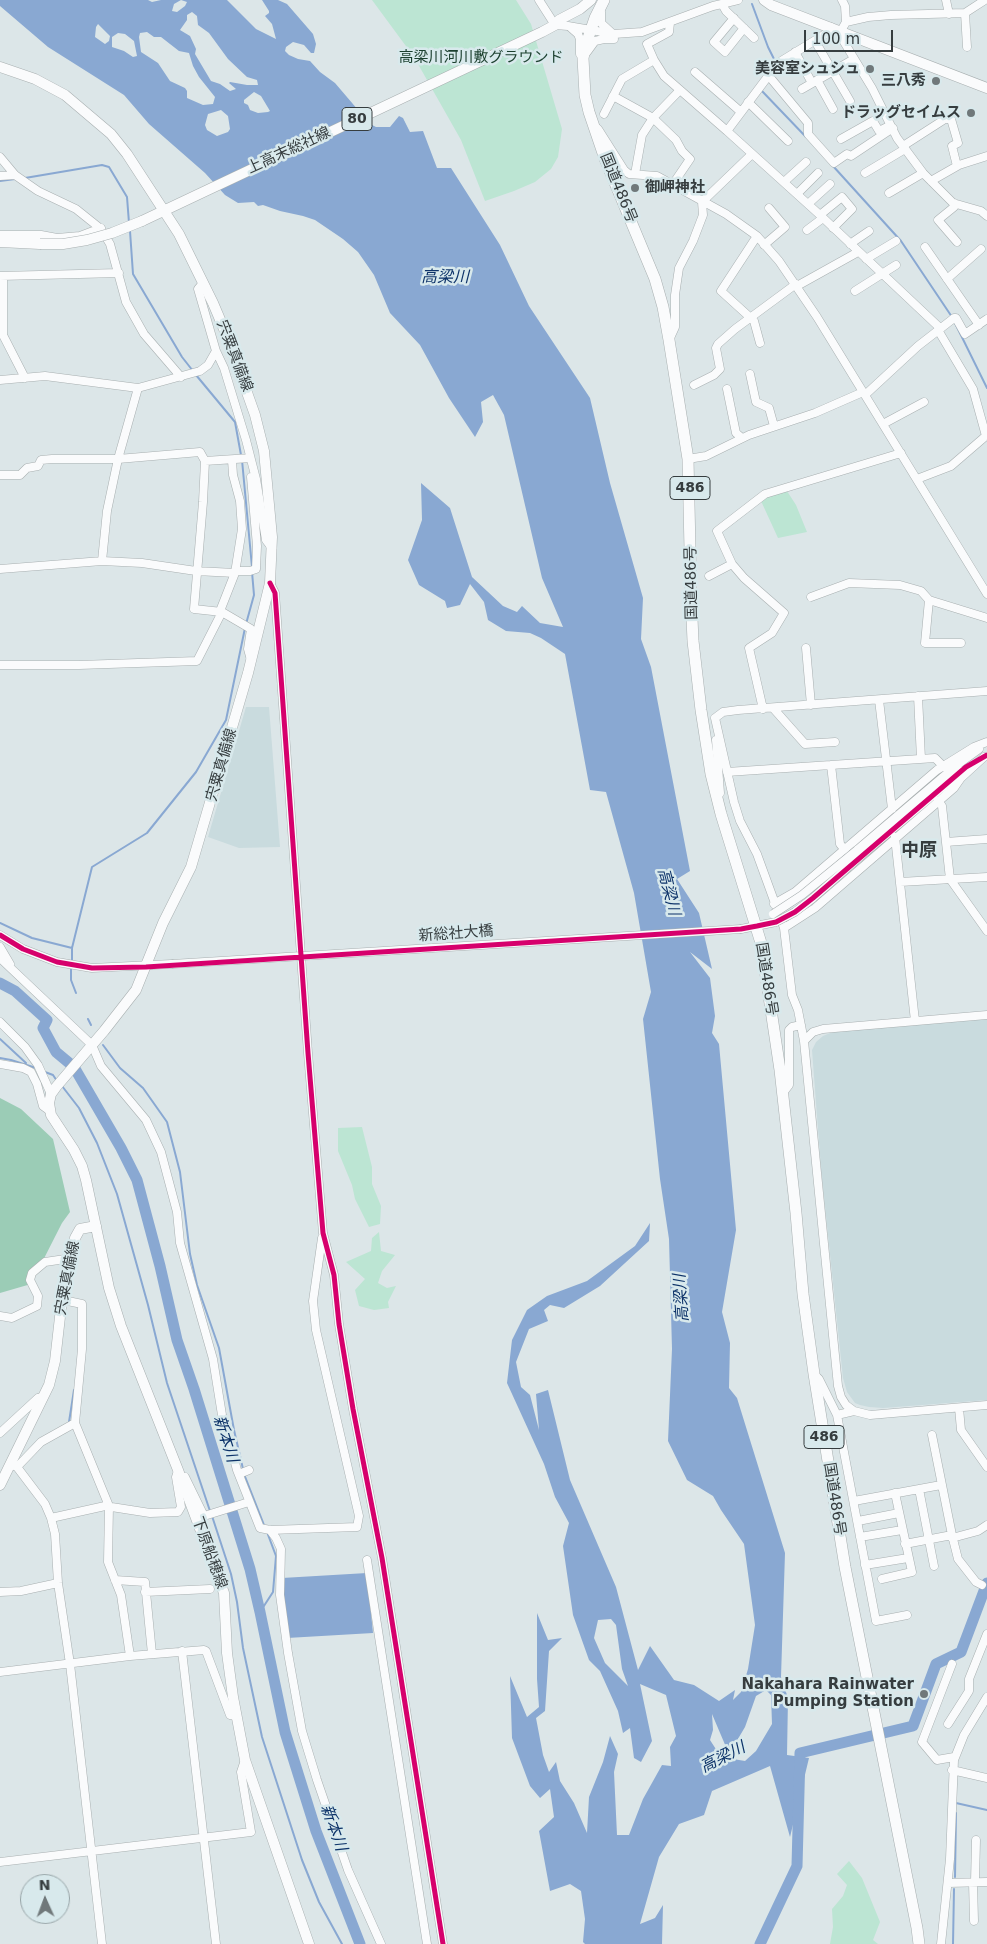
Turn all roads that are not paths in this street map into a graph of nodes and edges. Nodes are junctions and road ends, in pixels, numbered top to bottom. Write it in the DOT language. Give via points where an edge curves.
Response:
graph roads {
  1 [pos="539,0"];
  2 [pos="591,0"];
  3 [pos="604,0"];
  4 [pos="738,0"];
  5 [pos="764,0"];
  6 [pos="842,0"];
  7 [pos="946,0"];
  8 [pos="985,0"];
  9 [pos="722,4"];
  10 [pos="965,13"];
  11 [pos="949,14"];
  12 [pos="734,18"];
  13 [pos="670,23"];
  14 [pos="555,25"];
  15 [pos="568,26"];
  16 [pos="831,27"];
  17 [pos="844,27"];
  18 [pos="744,28"];
  19 [pos="590,30"];
  20 [pos="614,34"];
  21 [pos="632,34"];
  22 [pos="754,38"];
  23 [pos="815,41"];
  24 [pos="967,47"];
  25 [pos="795,52"];
  26 [pos="583,58"];
  27 [pos="854,59"];
  28 [pos="654,60"];
  29 [pos="0,67"];
  30 [pos="583,72"];
  31 [pos="695,72"];
  32 [pos="832,72"];
  33 [pos="768,75"];
  34 [pos="814,82"];
  35 [pos="987,88"];
  36 [pos="802,89"];
  37 [pos="680,90"];
  38 [pos="613,96"];
  39 [pos="850,101"];
  40 [pos="748,102"];
  41 [pos="834,110"];
  42 [pos="741,112"];
  43 [pos="604,114"];
  44 [pos="653,118"];
  45 [pos="892,126"];
  46 [pos="594,128"];
  47 [pos="727,131"];
  48 [pos="840,139"];
  49 [pos="788,141"];
  50 [pos="904,147"];
  51 [pos="752,154"];
  52 [pos="987,156"];
  53 [pos="0,157"];
  54 [pos="806,162"];
  55 [pos="957,166"];
  56 [pos="865,172"];
  57 [pos="923,173"];
  58 [pos="635,174"];
  59 [pos="818,174"];
  60 [pos="0,176"];
  61 [pos="15,176"];
  62 [pos="931,181"];
  63 [pos="784,182"];
  64 [pos="673,184"];
  65 [pos="830,184"];
  66 [pos="797,194"];
  67 [pos="889,194"];
  68 [pos="702,202"];
  69 [pos="954,203"];
  70 [pos="808,204"];
  71 [pos="168,208"];
  72 [pos="769,208"];
  73 [pos="987,216"];
  74 [pos="821,217"];
  75 [pos="101,228"];
  76 [pos="833,228"];
  77 [pos="807,230"];
  78 [pos="869,231"];
  79 [pos="0,235"];
  80 [pos="756,236"];
  81 [pos="896,241"];
  82 [pos="0,242"];
  83 [pos="957,242"];
  84 [pos="850,244"];
  85 [pos="764,245"];
  86 [pos="925,246"];
  87 [pos="982,249"];
  88 [pos="858,252"];
  89 [pos="866,259"];
  90 [pos="896,265"];
  91 [pos="119,273"];
  92 [pos="882,274"];
  93 [pos="1,276"];
  94 [pos="947,279"];
  95 [pos="203,283"];
  96 [pos="796,285"];
  97 [pos="855,291"];
  98 [pos="750,318"];
  99 [pos="987,319"];
  100 [pos="979,325"];
  101 [pos="939,329"];
  102 [pos="669,340"];
  103 [pos="760,343"];
  104 [pos="216,351"];
  105 [pos="750,374"];
  106 [pos="181,376"];
  107 [pos="25,378"];
  108 [pos="0,380"];
  109 [pos="694,385"];
  110 [pos="138,388"];
  111 [pos="727,389"];
  112 [pos="864,393"];
  113 [pos="924,402"];
  114 [pos="883,424"];
  115 [pos="774,426"];
  116 [pos="987,436"];
  117 [pos="742,438"];
  118 [pos="901,453"];
  119 [pos="118,459"];
  120 [pos="242,459"];
  121 [pos="688,459"];
  122 [pos="205,461"];
  123 [pos="0,474"];
  124 [pos="917,479"];
  125 [pos="272,548"];
  126 [pos="102,561"];
  127 [pos="732,564"];
  128 [pos="0,569"];
  129 [pos="196,571"];
  130 [pos="236,572"];
  131 [pos="709,576"];
  132 [pos="270,583"];
  133 [pos="987,594"];
  134 [pos="811,597"];
  135 [pos="929,600"];
  136 [pos="221,612"];
  137 [pos="987,618"];
  138 [pos="961,643"];
  139 [pos="806,648"];
  140 [pos="251,660"];
  141 [pos="0,665"];
  142 [pos="987,691"];
  143 [pos="918,696"];
  144 [pos="879,700"];
  145 [pos="811,705"];
  146 [pos="773,708"];
  147 [pos="763,709"];
  148 [pos="715,718"];
  149 [pos="835,742"];
  150 [pos="987,743"];
  151 [pos="985,756"];
  152 [pos="921,759"];
  153 [pos="886,762"];
  154 [pos="831,765"];
  155 [pos="944,767"];
  156 [pos="727,772"];
  157 [pos="938,801"];
  158 [pos="892,809"];
  159 [pos="721,814"];
  160 [pos="895,837"];
  161 [pos="987,839"];
  162 [pos="946,842"];
  163 [pos="845,850"];
  164 [pos="860,853"];
  165 [pos="987,877"];
  166 [pos="950,879"];
  167 [pos="900,882"];
  168 [pos="774,904"];
  169 [pos="757,926"];
  170 [pos="784,928"];
  171 [pos="987,931"];
  172 [pos="0,935"];
  173 [pos="0,947"];
  174 [pos="0,958"];
  175 [pos="146,967"];
  176 [pos="16,973"];
  177 [pos="987,1015"];
  178 [pos="915,1021"];
  179 [pos="0,1022"];
  180 [pos="801,1025"];
  181 [pos="804,1041"];
  182 [pos="90,1047"];
  183 [pos="0,1064"];
  184 [pos="54,1090"];
  185 [pos="782,1094"];
  186 [pos="50,1111"];
  187 [pos="96,1226"];
  188 [pos="323,1233"];
  189 [pos="72,1258"];
  190 [pos="63,1300"];
  191 [pos="0,1316"];
  192 [pos="814,1374"];
  193 [pos="43,1397"];
  194 [pos="987,1406"];
  195 [pos="959,1408"];
  196 [pos="854,1411"];
  197 [pos="837,1415"];
  198 [pos="75,1423"];
  199 [pos="0,1433"];
  200 [pos="932,1435"];
  201 [pos="14,1466"];
  202 [pos="987,1467"];
  203 [pos="178,1470"];
  204 [pos="941,1485"];
  205 [pos="0,1486"];
  206 [pos="919,1489"];
  207 [pos="894,1493"];
  208 [pos="854,1501"];
  209 [pos="249,1502"];
  210 [pos="109,1506"];
  211 [pos="899,1513"];
  212 [pos="52,1518"];
  213 [pos="858,1521"];
  214 [pos="987,1525"];
  215 [pos="270,1530"];
  216 [pos="902,1530"];
  217 [pos="860,1537"];
  218 [pos="952,1537"];
  219 [pos="929,1539"];
  220 [pos="905,1544"];
  221 [pos="908,1558"];
  222 [pos="367,1560"];
  223 [pos="865,1565"];
  224 [pos="934,1566"];
  225 [pos="882,1579"];
  226 [pos="115,1580"];
  227 [pos="58,1583"];
  228 [pos="982,1585"];
  229 [pos="210,1589"];
  230 [pos="0,1592"];
  231 [pos="145,1592"];
  232 [pos="907,1615"];
  233 [pos="987,1634"];
  234 [pos="182,1651"];
  235 [pos="984,1651"];
  236 [pos="152,1654"];
  237 [pos="130,1656"];
  238 [pos="70,1664"];
  239 [pos="952,1664"];
  240 [pos="0,1672"];
  241 [pos="987,1697"];
  242 [pos="984,1707"];
  243 [pos="236,1716"];
  244 [pos="948,1724"];
  245 [pos="954,1757"];
  246 [pos="246,1760"];
  247 [pos="952,1770"];
  248 [pos="987,1778"];
  249 [pos="204,1837"];
  250 [pos="976,1840"];
  251 [pos="91,1851"];
  252 [pos="0,1862"];
  253 [pos="974,1882"];
  254 [pos="987,1882"];
  255 [pos="948,1883"];
  256 [pos="974,1921"];
  257 [pos="102,1944"];
  258 [pos="216,1944"];
  259 [pos="309,1944"];
  260 [pos="381,1944"];
  261 [pos="427,1944"];
  262 [pos="443,1944"];
  263 [pos="919,1944"];
  264 [pos="941,1944"];
  1 -- 14 [label="street"];
  2 -- 14 [label="main road, 上高末総社線 / 80"];
  3 -- 19 [label="highway, 国道486号 / 486"];
  3 -- 20 [label="street" via="600,20"];
  4 -- 9 [label="street"];
  5 -- 16 [label="main road"];
  6 -- 17 [label="street" via="845,6"];
  7 -- 11 [label="street"];
  8 -- 10 [label="street"];
  9 -- 12 [label="street"];
  9 -- 13 [label="street"];
  10 -- 11 [label="street"];
  10 -- 24 [label="street"];
  11 -- 17 [label="street" via="876,16"];
  12 -- 18 [label="street"];
  12 -- 18 [label="street" via="714,42 724,52"];
  13 -- 21 [label="street"];
  13 -- 28 [label="street" via="669,32 647,44"];
  14 -- 15 [label="street"];
  14 -- 71 [label="main road, 上高末総社線 / 80"];
  15 -- 19 [label="street"];
  15 -- 30 [label="street" via="580,39 579,65"];
  16 -- 17 [label="main road"];
  16 -- 23 [label="street" via="828,33"];
  17 -- 27 [label="street" via="841,37"];
  17 -- 35 [label="main road"];
  18 -- 22 [label="street"];
  19 -- 20 [label="street"];
  19 -- 26 [label="highway, 国道486号 / 486"];
  20 -- 21 [label="street"];
  21 -- 26 [label="street" via="622,39 595,41"];
  23 -- 25 [label="street"];
  23 -- 32 [label="street"];
  25 -- 33 [label="street" via="778,63"];
  25 -- 34 [label="street"];
  26 -- 30 [label="highway, 国道486号 / 486"];
  27 -- 32 [label="street"];
  27 -- 45 [label="street"];
  28 -- 37 [label="street" via="664,76"];
  28 -- 38 [label="street" via="622,79"];
  29 -- 71 [label="main road, 宍粟真備線" via="53,88 82,108 111,134"];
  30 -- 46 [label="highway, 国道486号 / 486" via="586,103"];
  31 -- 42 [label="street"];
  32 -- 34 [label="street"];
  32 -- 39 [label="street"];
  33 -- 40 [label="street"];
  33 -- 45 [label="street" via="808,123 808,134 834,163 847,154 851,156"];
  34 -- 36 [label="street"];
  34 -- 41 [label="street"];
  37 -- 44 [label="street"];
  37 -- 47 [label="street"];
  38 -- 43 [label="street"];
  38 -- 44 [label="street"];
  40 -- 42 [label="street"];
  40 -- 49 [label="street"];
  42 -- 47 [label="street"];
  44 -- 58 [label="street" via="642,135"];
  44 -- 64 [label="street" via="690,159"];
  45 -- 48 [label="street" via="879,131 873,120"];
  45 -- 50 [label="street"];
  46 -- 58 [label="street" via="599,129 624,170"];
  46 -- 102 [label="highway, 国道486号 / 486" via="655,279"];
  47 -- 51 [label="street"];
  50 -- 55 [label="street" via="945,119 951,119 958,144 952,146"];
  50 -- 56 [label="street"];
  50 -- 57 [label="street"];
  51 -- 63 [label="street"];
  51 -- 68 [label="street"];
  52 -- 55 [label="street"];
  53 -- 61 [label="street"];
  54 -- 63 [label="street"];
  55 -- 62 [label="street"];
  57 -- 62 [label="street"];
  57 -- 67 [label="street"];
  58 -- 64 [label="street" via="657,176"];
  59 -- 66 [label="street"];
  60 -- 61 [label="street"];
  61 -- 75 [label="street" via="76,209"];
  62 -- 69 [label="street"];
  63 -- 66 [label="street"];
  64 -- 68 [label="street"];
  65 -- 70 [label="street"];
  66 -- 70 [label="street"];
  68 -- 80 [label="street" via="726,214"];
  68 -- 102 [label="street" via="703,214 679,268 675,327"];
  69 -- 73 [label="street"];
  69 -- 83 [label="street" via="954,207 938,220"];
  70 -- 74 [label="street"];
  71 -- 82 [label="main road, 上高末総社線 / 80, bridge" via="112,233 87,240 40,244"];
  71 -- 95 [label="main road, 宍粟真備線"];
  72 -- 85 [label="street" via="785,228"];
  74 -- 76 [label="street"];
  74 -- 76 [label="street" via="842,197 852,209"];
  74 -- 77 [label="street"];
  75 -- 79 [label="street" via="80,236 57,238"];
  75 -- 91 [label="street"];
  76 -- 84 [label="street"];
  78 -- 84 [label="street"];
  80 -- 85 [label="street"];
  80 -- 98 [label="street" via="722,291"];
  81 -- 89 [label="street"];
  84 -- 88 [label="street"];
  85 -- 96 [label="street"];
  86 -- 94 [label="street"];
  87 -- 94 [label="street"];
  88 -- 89 [label="street"];
  88 -- 96 [label="street"];
  89 -- 92 [label="street"];
  90 -- 92 [label="street"];
  91 -- 93 [label="street"];
  91 -- 106 [label="street" via="126,302 140,326"];
  92 -- 97 [label="street"];
  92 -- 101 [label="street"];
  93 -- 107 [label="street" via="3,335"];
  94 -- 100 [label="street"];
  95 -- 104 [label="street" via="198,289"];
  95 -- 125 [label="main road, 宍粟真備線" via="227,336 256,415 264,451"];
  96 -- 98 [label="street"];
  96 -- 112 [label="street"];
  98 -- 103 [label="street" via="754,321"];
  98 -- 109 [label="street" via="716,346 720,368 714,375"];
  99 -- 100 [label="street"];
  100 -- 101 [label="street" via="965,334 956,318"];
  101 -- 112 [label="street"];
  101 -- 116 [label="street" via="973,389"];
  102 -- 121 [label="highway, 国道486号 / 486"];
  104 -- 106 [label="street" via="200,371"];
  104 -- 120 [label="street" via="232,392"];
  105 -- 115 [label="street" via="756,402 769,408"];
  106 -- 110 [label="street"];
  107 -- 108 [label="street"];
  107 -- 110 [label="street" via="45,376"];
  110 -- 119 [label="street"];
  111 -- 117 [label="street" via="736,433"];
  112 -- 114 [label="street"];
  112 -- 115 [label="street"];
  113 -- 114 [label="street"];
  114 -- 118 [label="street"];
  115 -- 117 [label="street"];
  116 -- 124 [label="street" via="951,466"];
  117 -- 121 [label="street" via="706,456"];
  118 -- 124 [label="street"];
  118 -- 127 [label="street" via="765,494 717,531"];
  119 -- 122 [label="street" via="200,452"];
  119 -- 123 [label="street" via="43,460 20,475"];
  119 -- 126 [label="street"];
  120 -- 122 [label="street"];
  120 -- 125 [label="street" via="256,479 266,540"];
  120 -- 130 [label="street" via="233,475 240,501 242,529"];
  120 -- 130 [label="street" via="257,546 256,569"];
  121 -- 159 [label="highway, 国道486号 / 486" via="694,646 707,746"];
  122 -- 129 [label="street"];
  124 -- 133 [label="street"];
  125 -- 132 [label="main road, 宍粟真備線"];
  126 -- 128 [label="street"];
  126 -- 129 [label="street"];
  127 -- 131 [label="street"];
  127 -- 147 [label="street" via="784,613 772,633 750,648"];
  129 -- 130 [label="street"];
  129 -- 136 [label="street" via="194,609"];
  130 -- 136 [label="street"];
  132 -- 140 [label="main road, 宍粟真備線"];
  132 -- 188 [label="street" via="275,593"];
  134 -- 135 [label="street" via="843,584 859,583 921,590"];
  135 -- 137 [label="street"];
  135 -- 138 [label="street" via="925,642"];
  136 -- 140 [label="street" via="246,625 252,632 248,649"];
  136 -- 141 [label="street" via="197,661"];
  139 -- 145 [label="street"];
  140 -- 175 [label="main road, 宍粟真備線" via="191,867 163,923"];
  142 -- 143 [label="street"];
  143 -- 144 [label="street"];
  143 -- 152 [label="street"];
  144 -- 145 [label="street"];
  144 -- 153 [label="street"];
  145 -- 146 [label="street"];
  146 -- 147 [label="street"];
  146 -- 149 [label="street" via="805,744"];
  147 -- 148 [label="street" via="723,712"];
  148 -- 156 [label="street"];
  148 -- 159 [label="street"];
  150 -- 155 [label="street" via="974,747"];
  150 -- 164 [label="street" via="957,765"];
  151 -- 157 [label="street"];
  151 -- 164 [label="street" via="966,767"];
  152 -- 153 [label="street"];
  152 -- 155 [label="street" via="934,758"];
  153 -- 154 [label="street"];
  153 -- 158 [label="street"];
  154 -- 156 [label="street"];
  154 -- 163 [label="street" via="840,844"];
  155 -- 158 [label="street"];
  156 -- 168 [label="street" via="740,821 757,854"];
  157 -- 160 [label="street"];
  157 -- 162 [label="street" via="942,806"];
  158 -- 163 [label="street"];
  159 -- 169 [label="highway, 国道486号 / 486"];
  160 -- 167 [label="street"];
  160 -- 170 [label="street" via="815,908"];
  161 -- 162 [label="street"];
  162 -- 166 [label="street"];
  163 -- 168 [label="street" via="795,892"];
  164 -- 169 [label="street, bridge"];
  164 -- 169 [label="street, 新総社大橋, bridge" via="795,912 776,922"];
  165 -- 166 [label="street"];
  166 -- 167 [label="street"];
  166 -- 171 [label="street"];
  167 -- 178 [label="street"];
  168 -- 170 [label="street"];
  169 -- 175 [label="street, 新総社大橋, bridge"];
  169 -- 185 [label="highway, 国道486号 / 486"];
  170 -- 180 [label="street" via="792,995"];
  172 -- 175 [label="street, 新総社大橋" via="24,949 58,962 92,968"];
  173 -- 176 [label="street"];
  174 -- 176 [label="street"];
  175 -- 182 [label="main road, 宍粟真備線" via="132,996"];
  176 -- 182 [label="street"];
  177 -- 178 [label="street"];
  178 -- 181 [label="street" via="823,1029 813,1032"];
  179 -- 184 [label="street" via="25,1046"];
  180 -- 181 [label="street"];
  180 -- 185 [label="street" via="789,1030 789,1085"];
  181 -- 196 [label="street" via="838,1386 846,1405"];
  182 -- 184 [label="main road, 宍粟真備線"];
  182 -- 209 [label="street" via="101,1066 146,1120 161,1152 177,1212 180,1243 210,1351 222,1415 244,1472"];
  183 -- 186 [label="street" via="31,1072 43,1106"];
  184 -- 186 [label="main road"];
  185 -- 192 [label="highway, 国道486号 / 486"];
  186 -- 187 [label="main road, 宍粟真備線" via="82,1166"];
  187 -- 189 [label="main road, 宍粟真備線" via="80,1229"];
  187 -- 203 [label="main road, 下原船穂線" via="120,1326"];
  188 -- 215 [label="street" via="313,1301 316,1330 359,1516 358,1527"];
  188 -- 262 [label="street" via="334,1275 352,1409 382,1558"];
  189 -- 190 [label="main road, 宍粟真備線"];
  189 -- 191 [label="street" via="45,1262 32,1273 30,1280 38,1296 37,1306 12,1318"];
  190 -- 193 [label="main road, 宍粟真備線" via="55,1361"];
  190 -- 198 [label="street" via="82,1304 82,1350"];
  192 -- 197 [label="street"];
  192 -- 263 [label="highway, 国道486号 / 486" via="845,1567"];
  193 -- 199 [label="street"];
  193 -- 201 [label="main road, 宍粟真備線"];
  194 -- 195 [label="street"];
  195 -- 196 [label="street" via="870,1415"];
  195 -- 202 [label="street" via="961,1430"];
  196 -- 197 [label="street"];
  197 -- 208 [label="street"];
  198 -- 201 [label="street" via="41,1442"];
  198 -- 210 [label="street"];
  200 -- 204 [label="street"];
  201 -- 205 [label="main road, 宍粟真備線"];
  201 -- 212 [label="street" via="45,1504"];
  203 -- 209 [label="street" via="182,1471 204,1516"];
  203 -- 210 [label="street" via="176,1477 181,1507 178,1512 150,1513"];
  203 -- 243 [label="main road, 下原船穂線" via="224,1592 227,1653"];
  204 -- 206 [label="street"];
  204 -- 218 [label="street"];
  206 -- 207 [label="street"];
  206 -- 219 [label="street"];
  207 -- 208 [label="street"];
  207 -- 211 [label="street"];
  208 -- 213 [label="street"];
  209 -- 215 [label="street" via="260,1528"];
  210 -- 212 [label="street"];
  210 -- 226 [label="street" via="107,1555"];
  211 -- 213 [label="street"];
  211 -- 216 [label="street"];
  212 -- 227 [label="street"];
  213 -- 217 [label="street"];
  214 -- 218 [label="street" via="978,1531"];
  215 -- 260 [label="street" via="281,1549 280,1595 302,1731 348,1870"];
  216 -- 217 [label="street"];
  216 -- 220 [label="street"];
  217 -- 223 [label="street"];
  218 -- 219 [label="street"];
  218 -- 228 [label="street" via="958,1559"];
  219 -- 220 [label="street"];
  219 -- 224 [label="street"];
  220 -- 221 [label="street"];
  221 -- 223 [label="street"];
  221 -- 225 [label="street" via="912,1572"];
  222 -- 261 [label="street"];
  223 -- 232 [label="street" via="876,1621"];
  226 -- 231 [label="street" via="145,1582"];
  226 -- 237 [label="street" via="121,1594"];
  227 -- 230 [label="street"];
  227 -- 238 [label="street"];
  229 -- 231 [label="street"];
  231 -- 236 [label="street"];
  233 -- 235 [label="street"];
  234 -- 236 [label="street"];
  234 -- 243 [label="street" via="206,1651 230,1715"];
  234 -- 249 [label="street"];
  235 -- 244 [label="street" via="968,1679 969,1691"];
  236 -- 237 [label="street"];
  237 -- 238 [label="street"];
  238 -- 240 [label="street"];
  238 -- 251 [label="street"];
  239 -- 245 [label="street" via="922,1742 937,1760"];
  241 -- 242 [label="street"];
  242 -- 245 [label="street" via="964,1735"];
  243 -- 246 [label="main road, 下原船穂線"];
  245 -- 247 [label="street"];
  246 -- 249 [label="street" via="241,1772 251,1832"];
  246 -- 259 [label="main road, 下原船穂線"];
  247 -- 248 [label="street"];
  247 -- 255 [label="street"];
  249 -- 251 [label="street"];
  249 -- 258 [label="street"];
  250 -- 253 [label="street"];
  251 -- 252 [label="street"];
  251 -- 257 [label="street"];
  253 -- 254 [label="street"];
  253 -- 255 [label="street"];
  253 -- 256 [label="street"];
  255 -- 264 [label="street"];
}
